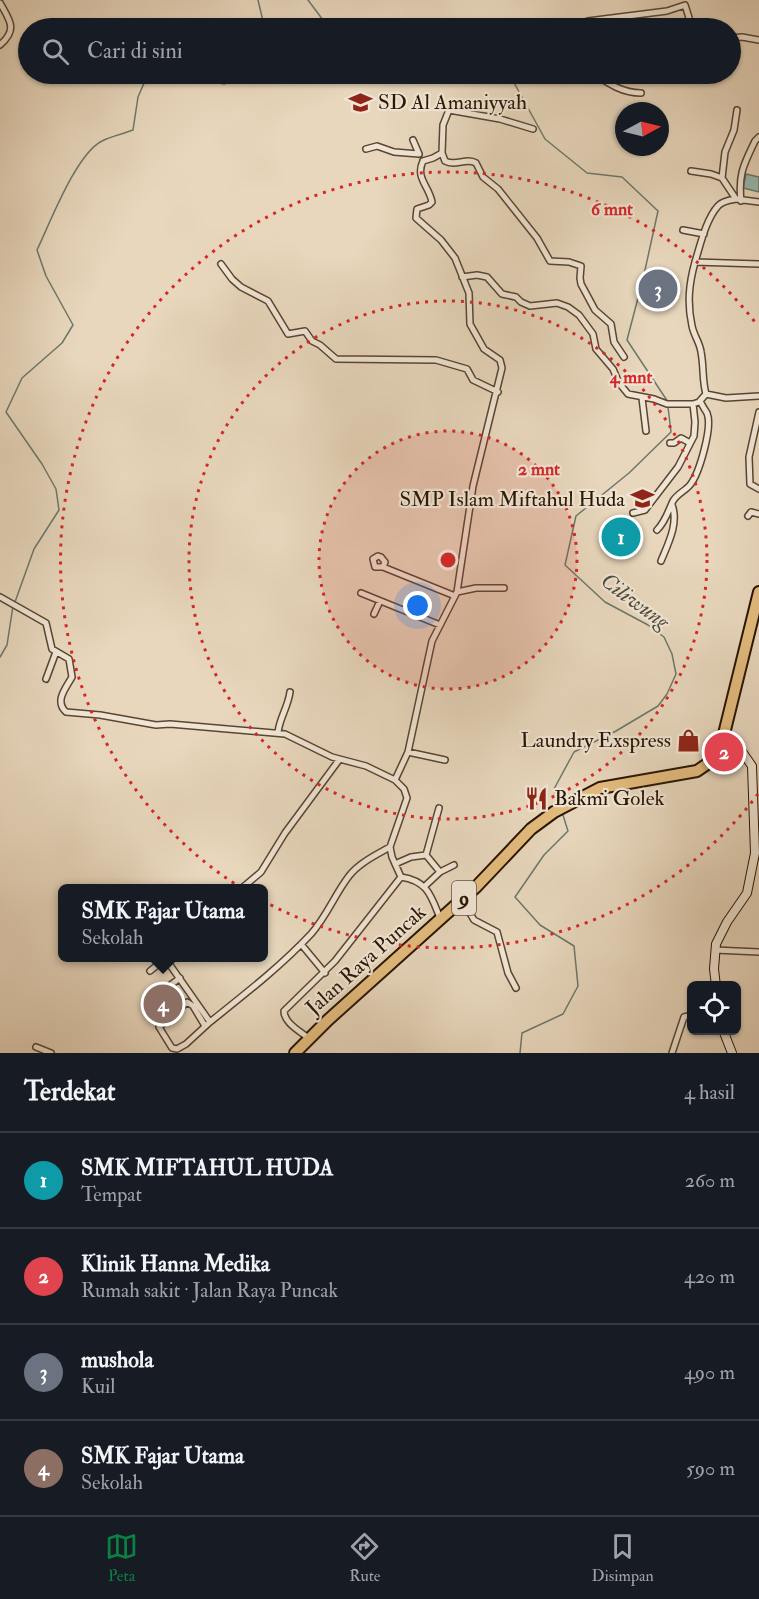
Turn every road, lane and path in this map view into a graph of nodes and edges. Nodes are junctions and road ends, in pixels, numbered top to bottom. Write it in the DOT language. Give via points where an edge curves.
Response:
graph roads {
  1 [pos="685,2"];
  2 [pos="0,3"];
  3 [pos="612,18"];
  4 [pos="689,18"];
  5 [pos="741,37"];
  6 [pos="759,40"];
  7 [pos="0,45"];
  8 [pos="609,84"];
  9 [pos="641,93"];
  10 [pos="737,110"];
  11 [pos="533,129"];
  12 [pos="759,137"];
  13 [pos="413,140"];
  14 [pos="366,149"];
  15 [pos="442,153"];
  16 [pos="419,154"];
  17 [pos="423,160"];
  18 [pos="691,171"];
  19 [pos="722,178"];
  20 [pos="738,200"];
  21 [pos="759,202"];
  22 [pos="683,230"];
  23 [pos="704,234"];
  24 [pos="695,262"];
  25 [pos="221,264"];
  26 [pos="759,264"];
  27 [pos="462,277"];
  28 [pos="624,357"];
  29 [pos="498,392"];
  30 [pos="706,394"];
  31 [pos="759,396"];
  32 [pos="642,398"];
  33 [pos="700,401"];
  34 [pos="693,404"];
  35 [pos="759,412"];
  36 [pos="646,432"];
  37 [pos="670,443"];
  38 [pos="690,443"];
  39 [pos="759,489"];
  40 [pos="671,503"];
  41 [pos="633,513"];
  42 [pos="759,514"];
  43 [pos="748,516"];
  44 [pos="657,530"];
  45 [pos="661,561"];
  46 [pos="384,566"];
  47 [pos="504,588"];
  48 [pos="361,593"];
  49 [pos="456,594"];
  50 [pos="0,597"];
  51 [pos="758,598"];
  52 [pos="380,601"];
  53 [pos="374,614"];
  54 [pos="440,625"];
  55 [pos="56,652"];
  56 [pos="46,679"];
  57 [pos="290,692"];
  58 [pos="278,732"];
  59 [pos="722,742"];
  60 [pos="408,752"];
  61 [pos="339,760"];
  62 [pos="445,760"];
  63 [pos="395,780"];
  64 [pos="439,808"];
  65 [pos="390,847"];
  66 [pos="426,855"];
  67 [pos="395,864"];
  68 [pos="453,865"];
  69 [pos="440,872"];
  70 [pos="401,878"];
  71 [pos="247,884"];
  72 [pos="425,886"];
  73 [pos="462,900"];
  74 [pos="441,920"];
  75 [pos="301,944"];
  76 [pos="715,950"];
  77 [pos="759,952"];
  78 [pos="161,962"];
  79 [pos="170,962"];
  80 [pos="150,971"];
  81 [pos="325,973"];
  82 [pos="180,978"];
  83 [pos="716,981"];
  84 [pos="516,988"];
  85 [pos="150,1000"];
  86 [pos="687,1016"];
  87 [pos="210,1022"];
  88 [pos="205,1026"];
  89 [pos="725,1035"];
  90 [pos="308,1038"];
  91 [pos="36,1047"];
  92 [pos="51,1053"];
  93 [pos="295,1053"];
  94 [pos="672,1053"];
  95 [pos="732,1053"];
  1 -- 3 [label="street" via="667,11"];
  1 -- 4 [label="street"];
  2 -- 7 [label="street" via="11,28"];
  5 -- 6 [label="street"];
  8 -- 9 [label="street"];
  10 -- 19 [label="street"];
  11 -- 15 [label="street" via="451,110 446,115"];
  12 -- 20 [label="street" via="741,173"];
  13 -- 16 [label="street"];
  14 -- 16 [label="street" via="377,146"];
  15 -- 17 [label="street"];
  15 -- 28 [label="street" via="445,161 452,164 476,163 483,177 498,189 537,238 550,261 582,267 581,284 595,310 611,324 614,342"];
  16 -- 17 [label="street"];
  17 -- 27 [label="street" via="421,178 432,202 417,209 416,218 448,249"];
  18 -- 19 [label="street"];
  19 -- 20 [label="street"];
  20 -- 21 [label="street"];
  20 -- 23 [label="street" via="718,206"];
  22 -- 23 [label="street"];
  23 -- 24 [label="street"];
  24 -- 26 [label="street"];
  24 -- 30 [label="street" via="689,283 690,310 700,344"];
  25 -- 29 [label="street" via="241,287 268,301 288,334 305,331 336,359 442,361 467,369 473,380"];
  27 -- 29 [label="street" via="470,300 470,324 484,349 502,363"];
  27 -- 32 [label="street" via="487,277 502,294 530,306 557,303 568,307 593,334 597,349 628,394"];
  29 -- 49 [label="street" via="473,486"];
  30 -- 31 [label="street" via="726,398"];
  30 -- 33 [label="street"];
  32 -- 34 [label="street" via="667,404"];
  32 -- 36 [label="street"];
  33 -- 34 [label="street"];
  33 -- 40 [label="street" via="708,425 699,472"];
  34 -- 38 [label="street" via="695,429"];
  35 -- 39 [label="street" via="748,466 750,484"];
  37 -- 38 [label="street" via="681,438"];
  38 -- 41 [label="street" via="678,467 645,510"];
  40 -- 44 [label="street"];
  40 -- 45 [label="street" via="675,512 673,525"];
  42 -- 43 [label="street" via="750,512"];
  46 -- 49 [label="street"];
  47 -- 49 [label="street" via="476,588"];
  48 -- 52 [label="street"];
  49 -- 54 [label="street"];
  50 -- 55 [label="street" via="46,623"];
  51 -- 59 [label="highway, Jalan Raya Puncak / 9"];
  52 -- 53 [label="street"];
  52 -- 54 [label="street"];
  54 -- 60 [label="street" via="432,641"];
  55 -- 56 [label="street"];
  55 -- 58 [label="street" via="68,658 71,668 72,677 61,699 66,712 156,725"];
  57 -- 58 [label="street"];
  58 -- 61 [label="street"];
  59 -- 73 [label="highway, Jalan Raya Puncak / 9" via="710,762 697,771 604,787 554,812"];
  59 -- 76 [label="street" via="743,753 752,766 754,853 747,893 726,922"];
  60 -- 62 [label="street"];
  60 -- 63 [label="street"];
  61 -- 63 [label="street" via="366,766"];
  61 -- 71 [label="street" via="285,832 261,872"];
  63 -- 65 [label="street" via="407,798"];
  64 -- 66 [label="street"];
  65 -- 67 [label="street"];
  65 -- 75 [label="street" via="351,873 322,920"];
  66 -- 67 [label="street"];
  66 -- 69 [label="street"];
  67 -- 70 [label="street"];
  68 -- 69 [label="street"];
  69 -- 72 [label="street"];
  70 -- 72 [label="street"];
  70 -- 81 [label="street"];
  72 -- 74 [label="street"];
  73 -- 74 [label="highway, Jalan Raya Puncak / 9"];
  73 -- 84 [label="street" via="474,920 497,932"];
  74 -- 90 [label="highway, Jalan Raya Puncak / 9"];
  75 -- 81 [label="street"];
  75 -- 87 [label="street"];
  76 -- 77 [label="street"];
  76 -- 83 [label="street"];
  78 -- 80 [label="street"];
  79 -- 82 [label="street"];
  81 -- 90 [label="street" via="284,1013"];
  82 -- 85 [label="street"];
  82 -- 87 [label="street"];
  86 -- 94 [label="street"];
  87 -- 88 [label="street"];
  88 -- 88 [label="street" via="177,1049 172,1048 159,1027 187,1002"];
  89 -- 95 [label="street"];
  90 -- 93 [label="highway, Jalan Raya Puncak / 9"];
  91 -- 92 [label="street"];
}
